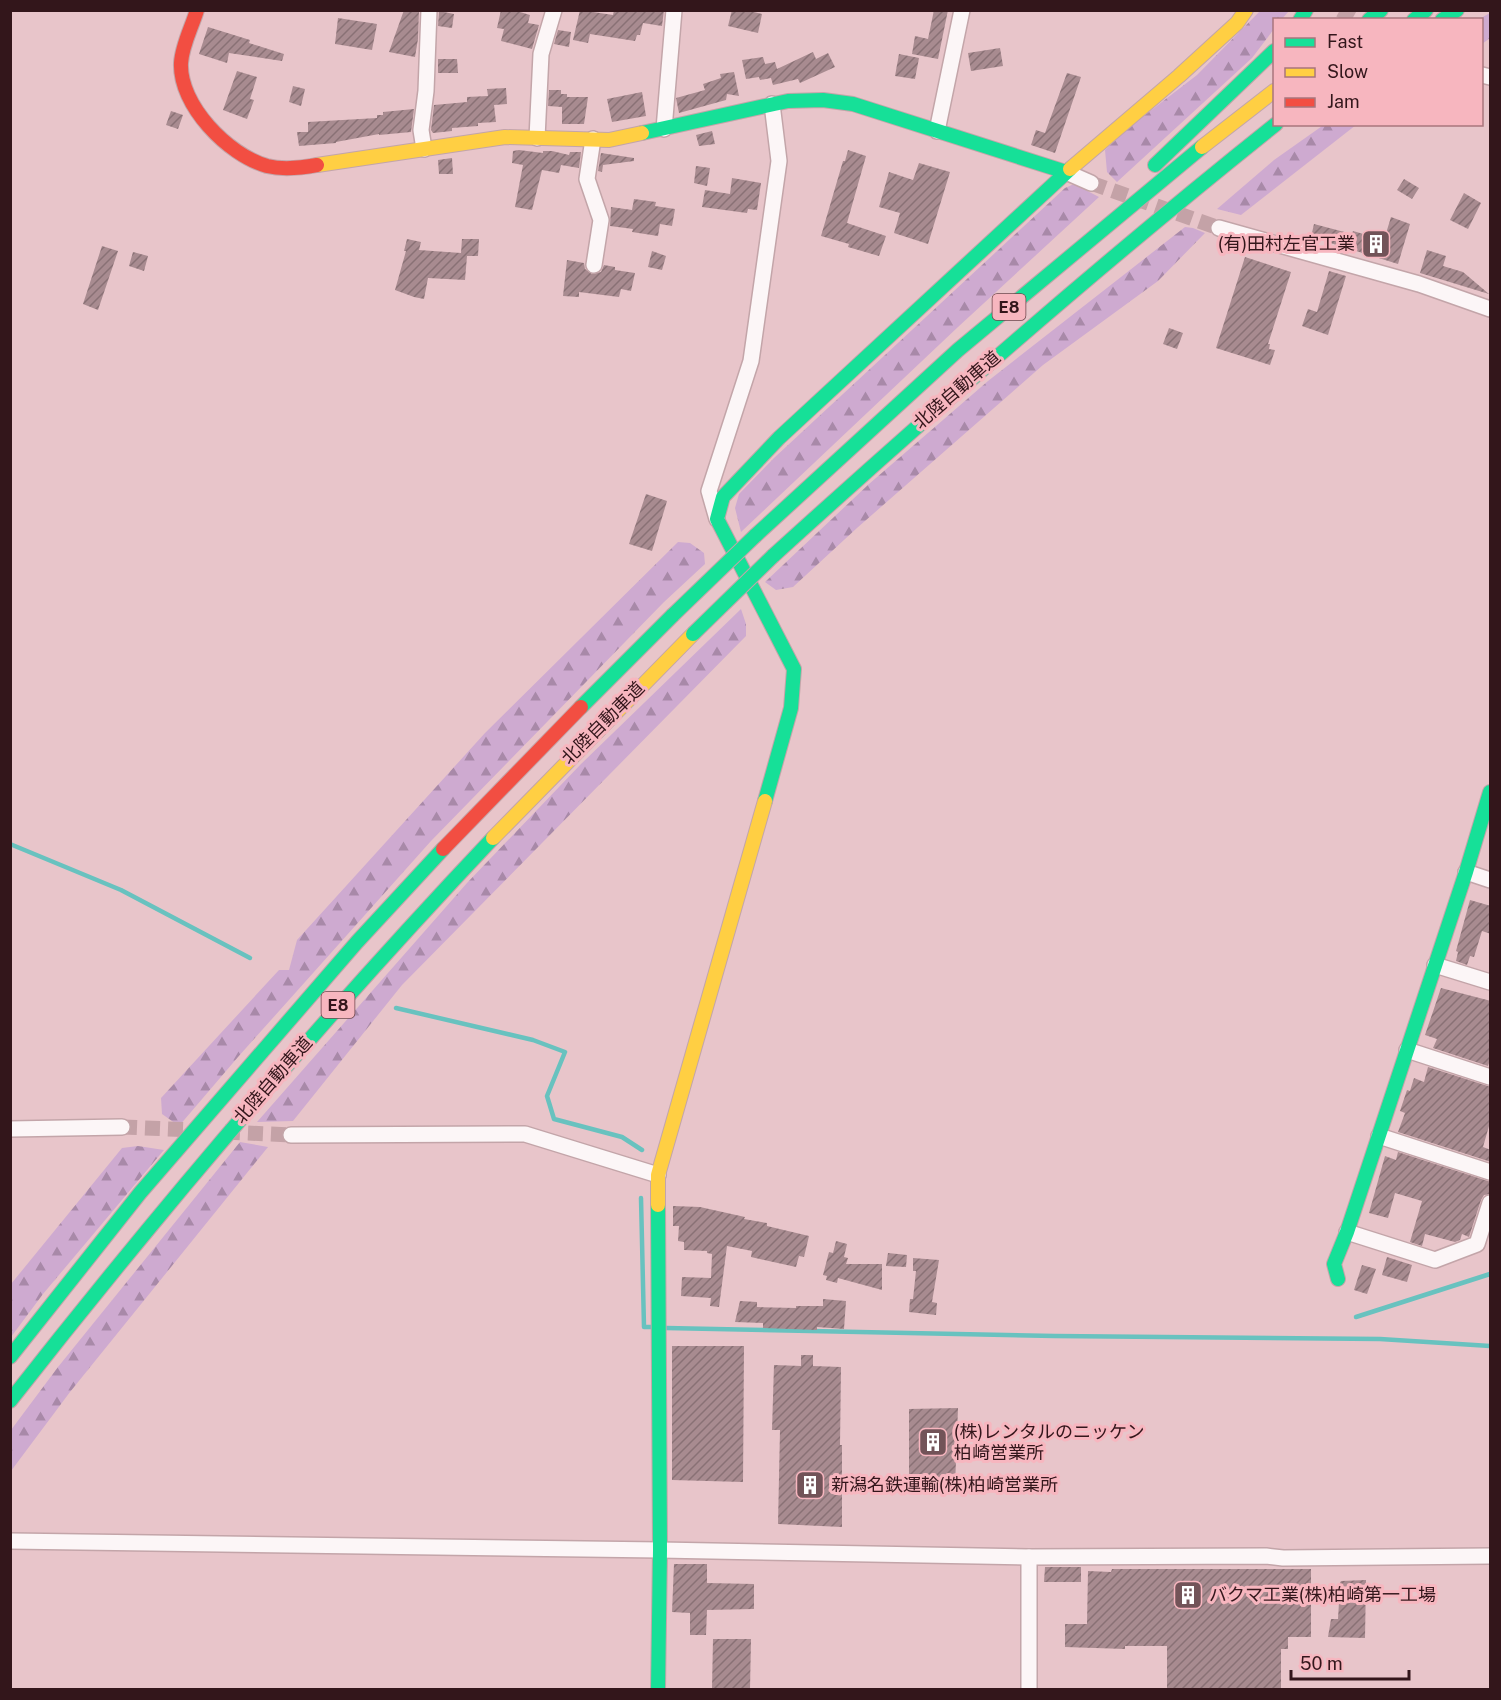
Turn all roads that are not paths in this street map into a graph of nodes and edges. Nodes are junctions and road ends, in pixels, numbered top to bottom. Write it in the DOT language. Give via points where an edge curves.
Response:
graph roads {
  1 [pos="197,10"];
  2 [pos="429,10"];
  3 [pos="555,10"];
  4 [pos="674,10"];
  5 [pos="962,10"];
  6 [pos="1246,10"];
  7 [pos="1273,53"];
  8 [pos="1273,93"];
  9 [pos="772,104"];
  10 [pos="1273,126"];
  11 [pos="1287,126"];
  12 [pos="664,129"];
  13 [pos="937,130"];
  14 [pos="537,138"];
  15 [pos="593,139"];
  16 [pos="424,149"];
  17 [pos="1066,172"];
  18 [pos="1148,172"];
  19 [pos="1091,183"];
  20 [pos="1132,187"];
  21 [pos="1219,228"];
  22 [pos="594,265"];
  23 [pos="1095,271"];
  24 [pos="1491,309"];
  25 [pos="958,350"];
  26 [pos="717,519"];
  27 [pos="1491,792"];
  28 [pos="1466,872"];
  29 [pos="1491,880"];
  30 [pos="1436,965"];
  31 [pos="1491,982"];
  32 [pos="1407,1050"];
  33 [pos="1491,1077"];
  34 [pos="122,1127"];
  35 [pos="10,1129"];
  36 [pos="291,1135"];
  37 [pos="1379,1136"];
  38 [pos="1491,1172"];
  39 [pos="658,1175"];
  40 [pos="1491,1203"];
  41 [pos="1347,1232"];
  42 [pos="1338,1279"];
  43 [pos="10,1357"];
  44 [pos="10,1401"];
  45 [pos="10,1541"];
  46 [pos="660,1550"];
  47 [pos="1491,1556"];
  48 [pos="1029,1557"];
  49 [pos="658,1689"];
  50 [pos="1029,1689"];
  1 -- 16 [label="main road" via="181,64 184,85 192,106 207,125 238,151 264,165 289,169"];
  2 -- 16 [label="street" via="421,130"];
  3 -- 14 [label="street" via="541,54"];
  4 -- 12 [label="street"];
  5 -- 13 [label="street"];
  6 -- 17 [label="main road" via="1179,76"];
  7 -- 18 [label="main road"];
  8 -- 25 [label="main road, 北陸自動車道 / E8"];
  9 -- 12 [label="main road"];
  9 -- 13 [label="main road" via="823,100 853,104"];
  9 -- 26 [label="street" via="779,161 751,361 709,490"];
  10 -- 23 [label="main road, 北陸自動車道 / E8"];
  11 -- 23 [label="main road" via="1146,237"];
  12 -- 15 [label="main road" via="609,140"];
  13 -- 17 [label="main road"];
  14 -- 15 [label="main road"];
  14 -- 16 [label="main road" via="505,137"];
  15 -- 22 [label="street" via="587,179 601,220"];
  17 -- 19 [label="street"];
  17 -- 26 [label="main road" via="779,438 723,497"];
  20 -- 25 [label="main road"];
  21 -- 24 [label="street" via="1419,284"];
  23 -- 44 [label="main road, 北陸自動車道 / E8, bridge" via="983,366 773,556 588,736 277,1073"];
  25 -- 43 [label="main road, 北陸自動車道 / E8, bridge" via="673,615 464,826 357,942 140,1193"];
  26 -- 39 [label="main road" via="794,669 791,708"];
  27 -- 28 [label="main road"];
  28 -- 29 [label="street"];
  28 -- 30 [label="main road"];
  30 -- 31 [label="street"];
  30 -- 32 [label="main road"];
  32 -- 33 [label="street"];
  32 -- 37 [label="main road"];
  34 -- 35 [label="street"];
  36 -- 39 [label="street" via="525,1134"];
  37 -- 38 [label="street"];
  37 -- 41 [label="main road"];
  39 -- 46 [label="main road"];
  40 -- 41 [label="street" via="1477,1244 1435,1260"];
  41 -- 42 [label="main road" via="1334,1264"];
  45 -- 46 [label="street"];
  46 -- 48 [label="street"];
  46 -- 49 [label="main road"];
  47 -- 48 [label="street"];
  48 -- 50 [label="street"];
}
